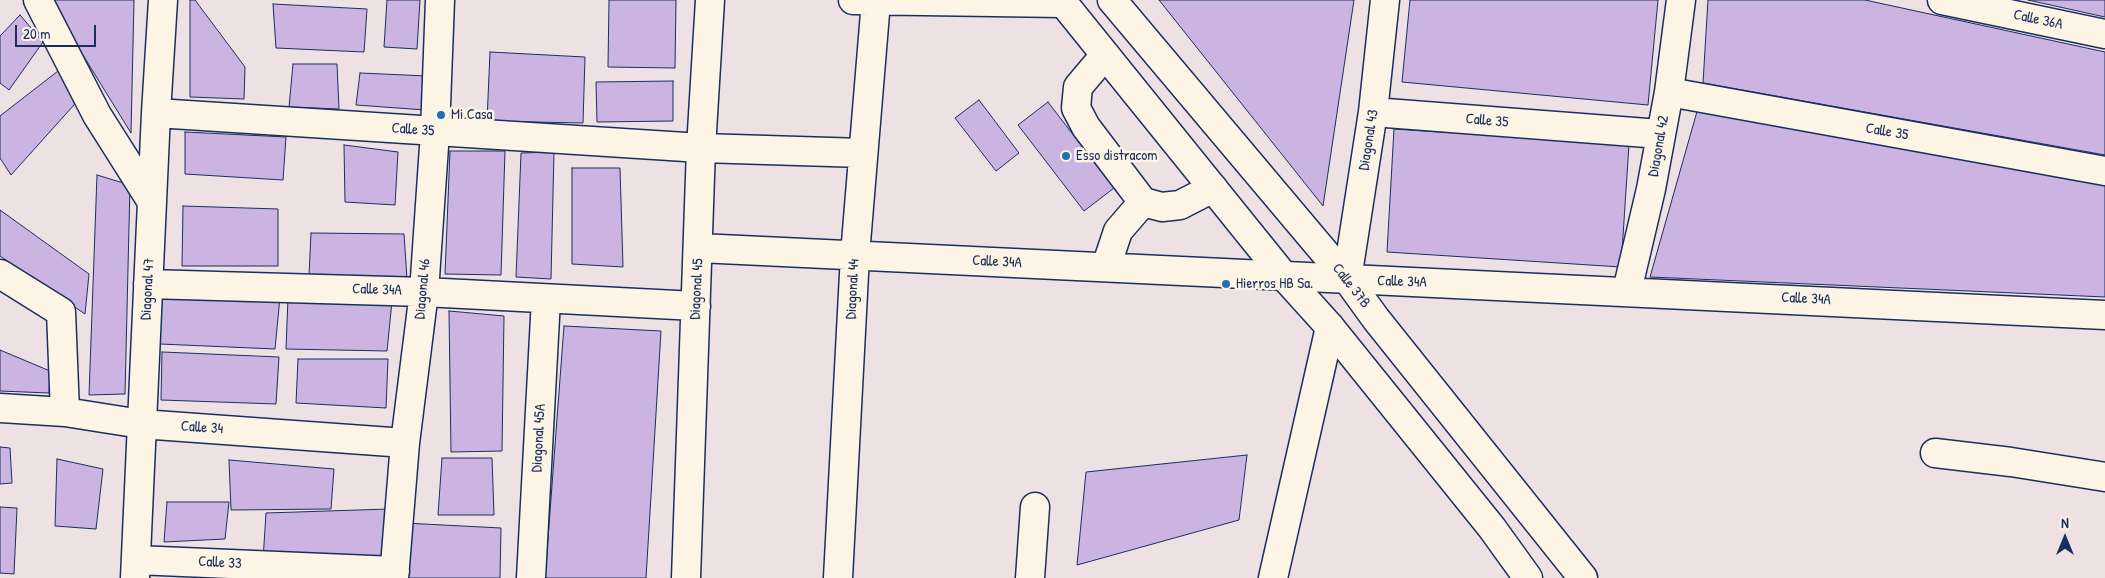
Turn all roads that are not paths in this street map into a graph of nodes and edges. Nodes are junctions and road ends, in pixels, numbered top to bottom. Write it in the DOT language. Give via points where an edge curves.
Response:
graph roads {
  1 [pos="38,0"];
  2 [pos="163,0"];
  3 [pos="440,0"];
  4 [pos="710,0"];
  5 [pos="864,0"];
  6 [pos="1112,0"];
  7 [pos="1385,0"];
  8 [pos="1681,0"];
  9 [pos="1942,0"];
  10 [pos="1062,2"];
  11 [pos="2105,34"];
  12 [pos="1105,55"];
  13 [pos="1669,92"];
  14 [pos="1373,112"];
  15 [pos="156,113"];
  16 [pos="435,132"];
  17 [pos="1660,134"];
  18 [pos="701,148"];
  19 [pos="863,153"];
  20 [pos="2105,171"];
  21 [pos="1213,188"];
  22 [pos="152,202"];
  23 [pos="1143,202"];
  24 [pos="698,248"];
  25 [pos="855,255"];
  26 [pos="1106,267"];
  27 [pos="0,274"];
  28 [pos="1284,275"];
  29 [pos="1347,279"];
  30 [pos="148,284"];
  31 [pos="1627,291"];
  32 [pos="424,292"];
  33 [pos="546,299"];
  34 [pos="696,306"];
  35 [pos="2105,315"];
  36 [pos="1330,327"];
  37 [pos="0,408"];
  38 [pos="65,412"];
  39 [pos="141,424"];
  40 [pos="405,443"];
  41 [pos="1935,453"];
  42 [pos="2105,477"];
  43 [pos="1035,507"];
  44 [pos="135,569"];
  45 [pos="394,575"];
  46 [pos="531,578"];
  47 [pos="686,578"];
  48 [pos="838,578"];
  49 [pos="1030,578"];
  50 [pos="1273,578"];
  51 [pos="1528,578"];
  52 [pos="1583,578"];
  1 -- 22 [label="street" via="97,115"];
  2 -- 15 [label="street, Diagonal 47"];
  3 -- 16 [label="street, Diagonal 46"];
  4 -- 18 [label="street, Diagonal 45"];
  5 -- 10 [label="street"];
  5 -- 19 [label="street, Diagonal 44"];
  6 -- 29 [label="street, Calle 37B"];
  7 -- 14 [label="street, Diagonal 43"];
  8 -- 13 [label="street, Diagonal 42"];
  9 -- 11 [label="street, Calle 36A"];
  10 -- 12 [label="street"];
  12 -- 21 [label="street"];
  12 -- 23 [label="street" via="1078,87 1076,108 1086,127"];
  13 -- 17 [label="street, Diagonal 42"];
  13 -- 20 [label="street, Calle 35"];
  14 -- 17 [label="street, Calle 35"];
  14 -- 29 [label="street, Diagonal 43"];
  15 -- 16 [label="street, Calle 35"];
  15 -- 22 [label="street, Diagonal 47"];
  16 -- 18 [label="street, Calle 35"];
  16 -- 32 [label="street, Diagonal 46"];
  17 -- 31 [label="street, Diagonal 42" via="1651,189"];
  18 -- 19 [label="street, Calle 35"];
  18 -- 24 [label="street, Diagonal 45"];
  19 -- 25 [label="street, Diagonal 44"];
  21 -- 23 [label="street" via="1180,205 1162,207"];
  21 -- 28 [label="street"];
  22 -- 30 [label="street, Diagonal 47"];
  23 -- 26 [label="street" via="1118,231"];
  24 -- 25 [label="street, Calle 34A"];
  24 -- 34 [label="street, Diagonal 45"];
  25 -- 26 [label="street, Calle 34A"];
  25 -- 48 [label="street, Diagonal 44"];
  26 -- 28 [label="street, Calle 34A"];
  27 -- 38 [label="street" via="61,312"];
  28 -- 29 [label="street, Calle 34A"];
  28 -- 36 [label="street"];
  29 -- 31 [label="street, Calle 34A"];
  29 -- 52 [label="street, Calle 37B"];
  30 -- 32 [label="street, Calle 34A"];
  30 -- 39 [label="street, Diagonal 47"];
  31 -- 35 [label="street, Calle 34A"];
  32 -- 33 [label="street, Calle 34A"];
  32 -- 40 [label="street, Diagonal 46"];
  33 -- 34 [label="street, Calle 34A"];
  33 -- 46 [label="street, Diagonal 45A"];
  34 -- 47 [label="street, Diagonal 45"];
  36 -- 50 [label="street"];
  36 -- 51 [label="street" via="1492,528"];
  37 -- 38 [label="street, Calle 34"];
  38 -- 39 [label="street, Calle 34"];
  39 -- 40 [label="street, Calle 34"];
  39 -- 44 [label="street, Diagonal 47"];
  40 -- 45 [label="street, Diagonal 46"];
  41 -- 42 [label="street"];
  43 -- 49 [label="street"];
  44 -- 45 [label="street, Calle 33"];
}
